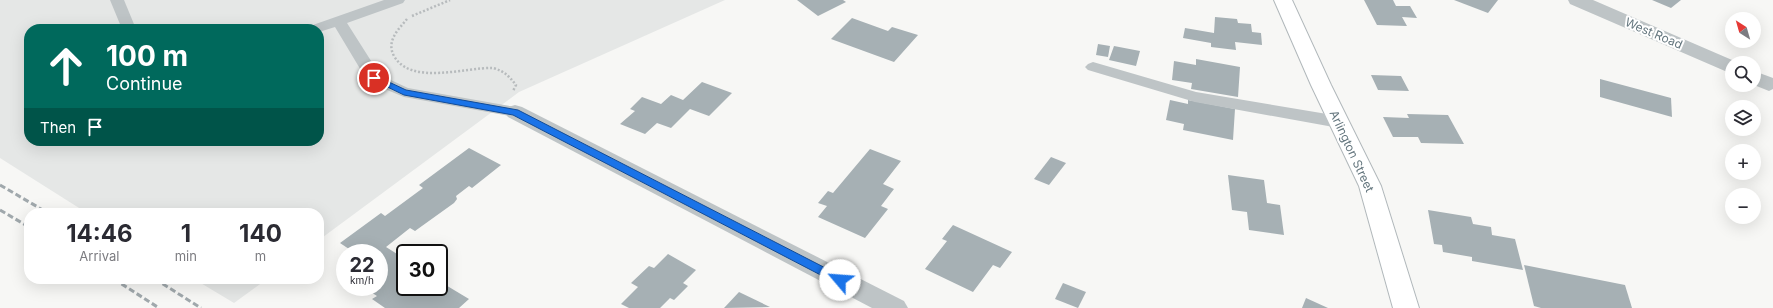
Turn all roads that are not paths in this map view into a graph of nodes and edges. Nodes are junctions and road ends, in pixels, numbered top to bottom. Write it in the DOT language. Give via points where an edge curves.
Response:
graph roads {
  1 [pos="117,0"];
  2 [pos="398,0"];
  3 [pos="1282,0"];
  4 [pos="1577,0"];
  5 [pos="339,21"];
  6 [pos="127,24"];
  7 [pos="324,26"];
  8 [pos="1725,64"];
  9 [pos="1093,66"];
  10 [pos="512,104"];
  11 [pos="1339,122"];
  12 [pos="895,308"];
  13 [pos="1406,308"];
  1 -- 6 [label="lane"];
  2 -- 5 [label="lane"];
  3 -- 11 [label="street, Arlington Street"];
  4 -- 8 [label="street, West Road"];
  5 -- 7 [label="lane"];
  5 -- 10 [label="lane" via="374,78 404,92"];
  9 -- 11 [label="lane" via="1195,97"];
  10 -- 12 [label="street"];
  11 -- 13 [label="street, Arlington Street" via="1370,186"];
}
